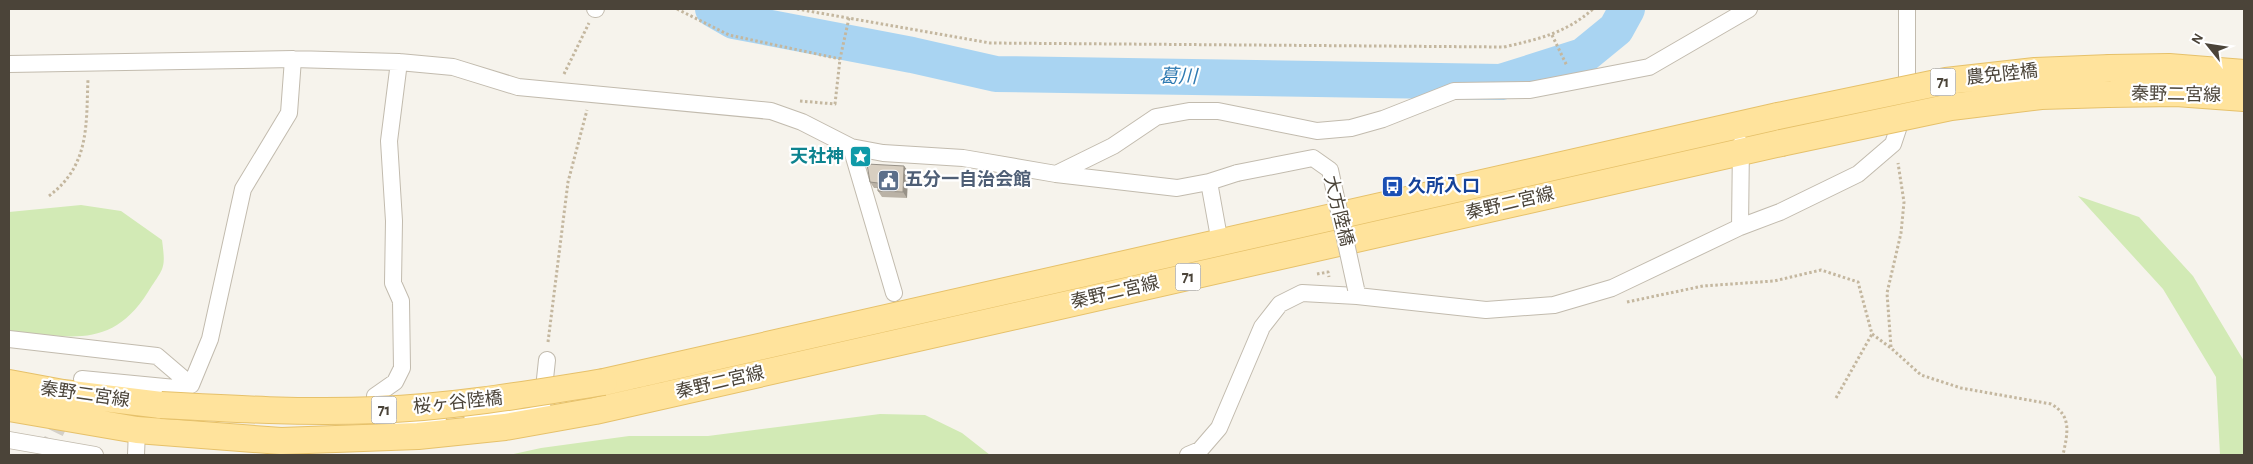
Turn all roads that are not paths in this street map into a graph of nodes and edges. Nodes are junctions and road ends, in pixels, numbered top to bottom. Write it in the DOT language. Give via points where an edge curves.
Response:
graph roads {
  1 [pos="1748,9"];
  2 [pos="1907,9"];
  3 [pos="293,58"];
  4 [pos="399,62"];
  5 [pos="9,64"];
  6 [pos="2110,68"];
  7 [pos="2244,72"];
  8 [pos="2108,94"];
  9 [pos="2244,98"];
  10 [pos="1778,116"];
  11 [pos="1741,125"];
  12 [pos="1782,143"];
  13 [pos="851,147"];
  14 [pos="1741,152"];
  15 [pos="1056,174"];
  16 [pos="1209,182"];
  17 [pos="1740,227"];
  18 [pos="1220,243"];
  19 [pos="1357,292"];
  20 [pos="894,293"];
  21 [pos="9,339"];
  22 [pos="547,360"];
  23 [pos="82,379"];
  24 [pos="604,382"];
  25 [pos="9,383"];
  26 [pos="191,385"];
  27 [pos="161,405"];
  28 [pos="9,408"];
  29 [pos="595,411"];
  30 [pos="144,439"];
  31 [pos="22,446"];
  32 [pos="95,455"];
  33 [pos="1188,455"];
  1 -- 15 [label="street" via="1649,67 1530,90 1454,91 1351,128 1317,131 1218,111 1189,111 1156,117 1113,146"];
  2 -- 17 [label="street" via="1907,102 1893,144 1858,174 1780,212"];
  3 -- 4 [label="street, 大方陸橋"];
  3 -- 5 [label="street, 大方陸橋"];
  3 -- 26 [label="street" via="289,113 243,189 210,339"];
  4 -- 13 [label="street, 大方陸橋" via="453,67 518,86 771,112 802,122"];
  4 -- 22 [label="street" via="389,141 394,221 393,284 401,301 402,368 395,382 376,396 375,404 409,422 542,407"];
  6 -- 7 [label="main road, 秦野二宮線 / 71" via="2169,67"];
  6 -- 10 [label="main road, 農免陸橋 / 71, bridge" via="2035,71 1946,81"];
  8 -- 9 [label="main road, 秦野二宮線 / 71" via="2176,93"];
  8 -- 12 [label="main road, 農免陸橋 / 71, bridge" via="2041,96 1951,107"];
  10 -- 11 [label="main road, 秦野二宮線 / 71"];
  11 -- 14 [label="street"];
  11 -- 18 [label="main road, 秦野二宮線 / 71"];
  12 -- 14 [label="main road, 秦野二宮線 / 71"];
  13 -- 15 [label="street, 大方陸橋" via="883,153 963,158"];
  13 -- 20 [label="street"];
  14 -- 17 [label="street"];
  14 -- 29 [label="main road, 秦野二宮線 / 71"];
  15 -- 16 [label="street, 大方陸橋" via="1177,188"];
  16 -- 18 [label="street"];
  16 -- 19 [label="street, 大方陸橋, bridge" via="1313,158 1330,170"];
  17 -- 19 [label="street" via="1612,288 1554,305 1486,310"];
  18 -- 24 [label="main road, 秦野二宮線 / 71"];
  19 -- 33 [label="street" via="1302,293 1280,304 1262,327 1219,428 1200,450"];
  21 -- 26 [label="street" via="157,356"];
  23 -- 26 [label="street" via="175,388"];
  24 -- 27 [label="main road, 桜ヶ谷陸橋 / 71, bridge" via="513,397 379,410 263,411"];
  25 -- 27 [label="main road, 秦野二宮線 / 71"];
  28 -- 30 [label="main road, 秦野二宮線 / 71"];
  29 -- 30 [label="main road, 桜ヶ谷陸橋 / 71" via="505,427 418,436 281,441"];
  31 -- 32 [label="street"];
}
